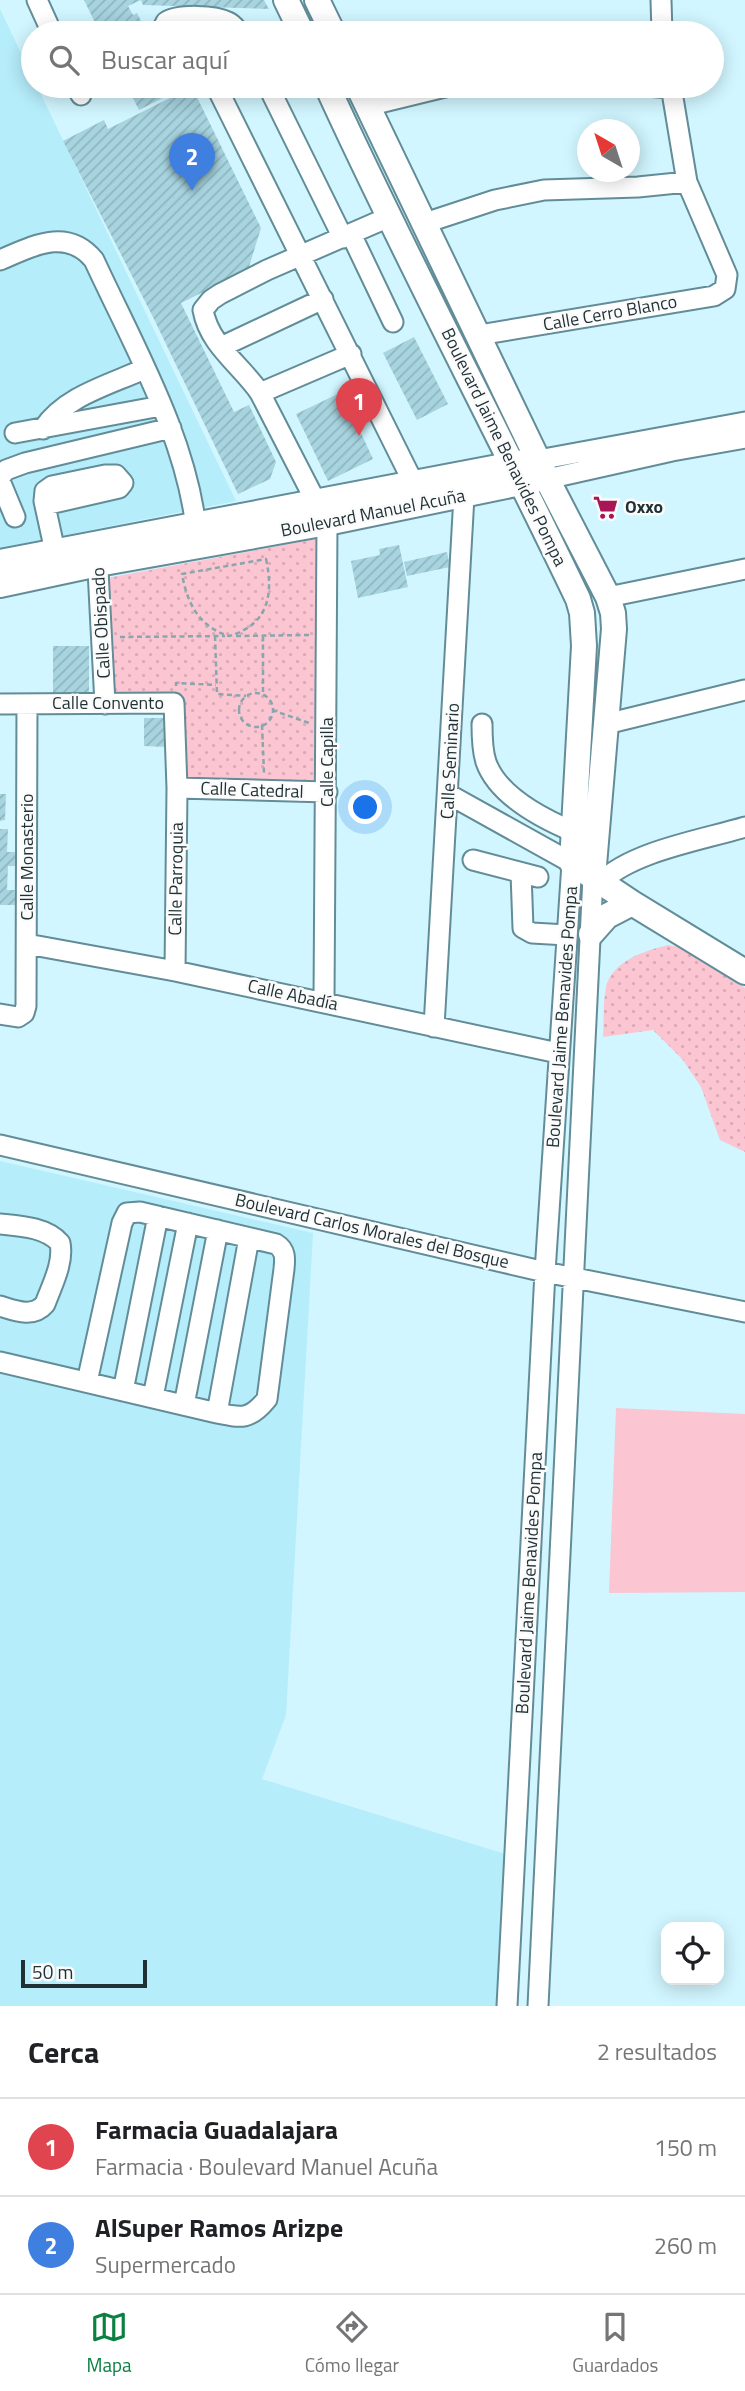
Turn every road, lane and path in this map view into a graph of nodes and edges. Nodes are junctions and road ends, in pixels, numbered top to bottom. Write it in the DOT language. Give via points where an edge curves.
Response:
graph roads {
  1 [pos="37,0"];
  2 [pos="286,0"];
  3 [pos="310,0"];
  4 [pos="317,0"];
  5 [pos="660,0"];
  6 [pos="47,21"];
  7 [pos="168,21"];
  8 [pos="224,21"];
  9 [pos="296,21"];
  10 [pos="309,21"];
  11 [pos="327,21"];
  12 [pos="661,21"];
  13 [pos="222,98"];
  14 [pos="274,98"];
  15 [pos="332,98"];
  16 [pos="364,98"];
  17 [pos="673,98"];
  18 [pos="356,151"];
  19 [pos="687,182"];
  20 [pos="420,213"];
  21 [pos="389,217"];
  22 [pos="347,236"];
  23 [pos="301,256"];
  24 [pos="0,260"];
  25 [pos="323,299"];
  26 [pos="393,322"];
  27 [pos="479,335"];
  28 [pos="221,347"];
  29 [pos="351,354"];
  30 [pos="144,369"];
  31 [pos="260,393"];
  32 [pos="161,406"];
  33 [pos="745,422"];
  34 [pos="171,428"];
  35 [pos="43,429"];
  36 [pos="15,433"];
  37 [pos="745,438"];
  38 [pos="542,469"];
  39 [pos="515,473"];
  40 [pos="0,479"];
  41 [pos="413,482"];
  42 [pos="464,496"];
  43 [pos="315,500"];
  44 [pos="45,505"];
  45 [pos="15,517"];
  46 [pos="327,523"];
  47 [pos="197,534"];
  48 [pos="97,553"];
  49 [pos="57,561"];
  50 [pos="0,562"];
  51 [pos="745,569"];
  52 [pos="0,584"];
  53 [pos="608,597"];
  54 [pos="327,635"];
  55 [pos="215,636"];
  56 [pos="229,636"];
  57 [pos="263,636"];
  58 [pos="102,638"];
  59 [pos="216,685"];
  60 [pos="745,690"];
  61 [pos="216,694"];
  62 [pos="263,695"];
  63 [pos="246,696"];
  64 [pos="217,701"];
  65 [pos="174,703"];
  66 [pos="0,704"];
  67 [pos="27,704"];
  68 [pos="105,704"];
  69 [pos="272,710"];
  70 [pos="482,724"];
  71 [pos="606,724"];
  72 [pos="262,725"];
  73 [pos="327,729"];
  74 [pos="177,788"];
  75 [pos="265,790"];
  76 [pos="327,792"];
  77 [pos="448,794"];
  78 [pos="745,827"];
  79 [pos="574,832"];
  80 [pos="473,860"];
  81 [pos="572,863"];
  82 [pos="597,880"];
  83 [pos="632,904"];
  84 [pos="579,935"];
  85 [pos="27,944"];
  86 [pos="175,971"];
  87 [pos="745,972"];
  88 [pos="324,1001"];
  89 [pos="0,1014"];
  90 [pos="434,1027"];
  91 [pos="558,1053"];
  92 [pos="0,1145"];
  93 [pos="158,1216"];
  94 [pos="188,1223"];
  95 [pos="0,1224"];
  96 [pos="218,1230"];
  97 [pos="249,1238"];
  98 [pos="545,1272"];
  99 [pos="575,1277"];
  100 [pos="0,1306"];
  101 [pos="745,1312"];
  102 [pos="0,1362"];
  103 [pos="87,1382"];
  104 [pos="123,1391"];
  105 [pos="153,1397"];
  106 [pos="184,1405"];
  107 [pos="217,1413"];
  108 [pos="507,2006"];
  109 [pos="538,2006"];
  1 -- 6 [label="street"];
  2 -- 9 [label="main road"];
  3 -- 10 [label="main road"];
  4 -- 11 [label="main road"];
  5 -- 12 [label="street"];
  7 -- 8 [label="street" via="179,16"];
  13 -- 23 [label="street"];
  14 -- 22 [label="street"];
  15 -- 18 [label="main road, Boulevard Jaime Benavides Pompa"];
  16 -- 20 [label="main road, Boulevard Jaime Benavides Pompa"];
  17 -- 19 [label="street"];
  18 -- 20 [label="main road" via="378,162"];
  18 -- 21 [label="main road, Boulevard Jaime Benavides Pompa"];
  19 -- 20 [label="street" via="544,190"];
  19 -- 27 [label="street, Calle Cerro Blanco" via="727,275 725,289 714,296"];
  20 -- 27 [label="main road, Boulevard Jaime Benavides Pompa"];
  21 -- 22 [label="street"];
  21 -- 39 [label="main road, Boulevard Jaime Benavides Pompa"];
  22 -- 23 [label="street"];
  22 -- 26 [label="street"];
  23 -- 25 [label="street"];
  23 -- 28 [label="street" via="206,304 204,317"];
  24 -- 30 [label="street" via="59,241 85,249"];
  25 -- 28 [label="street"];
  25 -- 29 [label="street"];
  27 -- 38 [label="main road, Boulevard Jaime Benavides Pompa"];
  28 -- 31 [label="street"];
  29 -- 31 [label="street"];
  29 -- 41 [label="street"];
  30 -- 32 [label="street"];
  30 -- 35 [label="street" via="71,402"];
  31 -- 43 [label="street"];
  32 -- 34 [label="street"];
  32 -- 35 [label="street"];
  33 -- 38 [label="street, Boulevard Manuel Acuña"];
  34 -- 40 [label="street" via="25,463 6,470"];
  34 -- 47 [label="street" via="189,481"];
  35 -- 36 [label="street"];
  37 -- 38 [label="street, Boulevard Manuel Acuña" via="623,461"];
  38 -- 39 [label="main road, Boulevard Manuel Acuña"];
  38 -- 53 [label="main road, Boulevard Jaime Benavides Pompa"];
  39 -- 41 [label="main road, Boulevard Manuel Acuña"];
  39 -- 42 [label="main road, Boulevard Manuel Acuña"];
  39 -- 79 [label="main road, Boulevard Jaime Benavides Pompa" via="582,613"];
  40 -- 45 [label="street"];
  41 -- 43 [label="main road, Boulevard Manuel Acuña"];
  42 -- 46 [label="main road, Boulevard Manuel Acuña"];
  42 -- 77 [label="street, Calle Seminario"];
  43 -- 47 [label="main road, Boulevard Manuel Acuña"];
  44 -- 49 [label="street"];
  46 -- 47 [label="main road, Boulevard Manuel Acuña"];
  46 -- 54 [label="street, Calle Capilla"];
  47 -- 48 [label="main road, Boulevard Manuel Acuña"];
  48 -- 49 [label="main road, Boulevard Manuel Acuña"];
  48 -- 58 [label="street, Calle Obispado"];
  49 -- 50 [label="main road, Boulevard Manuel Acuña"];
  49 -- 52 [label="main road, Boulevard Manuel Acuña"];
  51 -- 53 [label="street"];
  53 -- 71 [label="main road, Boulevard Jaime Benavides Pompa" via="614,629"];
  54 -- 57 [label="path"];
  54 -- 73 [label="street, Calle Capilla"];
  55 -- 56 [label="path"];
  55 -- 58 [label="path"];
  55 -- 59 [label="path"];
  56 -- 56 [label="path" via="253,626 267,605 266,559 182,574 197,615"];
  56 -- 57 [label="path"];
  57 -- 62 [label="path"];
  58 -- 68 [label="street, Calle Obispado"];
  59 -- 61 [label="path"];
  59 -- 65 [label="path" via="176,683"];
  60 -- 71 [label="street"];
  61 -- 63 [label="path"];
  61 -- 64 [label="path"];
  62 -- 63 [label="path"];
  62 -- 69 [label="path"];
  63 -- 72 [label="path" via="240,717 248,725"];
  65 -- 68 [label="street, Calle Convento"];
  65 -- 74 [label="street, Calle Convento"];
  66 -- 67 [label="street, Calle Convento"];
  67 -- 68 [label="street, Calle Convento"];
  67 -- 85 [label="street, Calle Monasterio"];
  69 -- 72 [label="path"];
  69 -- 73 [label="path"];
  70 -- 79 [label="street" via="485,759 495,778 519,800"];
  71 -- 82 [label="main road, Boulevard Jaime Benavides Pompa"];
  72 -- 75 [label="path"];
  73 -- 76 [label="street, Calle Capilla"];
  74 -- 75 [label="street, Calle Catedral"];
  74 -- 86 [label="street, Calle Parroquia"];
  75 -- 76 [label="street, Calle Catedral"];
  76 -- 88 [label="street, Calle Capilla"];
  77 -- 81 [label="street"];
  77 -- 90 [label="street, Calle Seminario"];
  78 -- 82 [label="street" via="644,857"];
  79 -- 81 [label="main road, Boulevard Jaime Benavides Pompa"];
  80 -- 84 [label="street" via="530,875 523,928 532,933"];
  81 -- 82 [label="main road"];
  81 -- 84 [label="street, Boulevard Jaime Benavides Pompa"];
  82 -- 83 [label="main road"];
  82 -- 84 [label="street, Boulevard Jaime Benavides Pompa"];
  83 -- 84 [label="main road"];
  83 -- 87 [label="main road"];
  84 -- 91 [label="street, Boulevard Jaime Benavides Pompa"];
  84 -- 99 [label="street, Boulevard Jaime Benavides Pompa"];
  85 -- 86 [label="street, Calle Abadía"];
  85 -- 89 [label="street, Calle Monasterio" via="26,1010 18,1017"];
  86 -- 88 [label="street, Calle Abadía"];
  88 -- 90 [label="street, Calle Abadía"];
  90 -- 91 [label="street, Calle Abadía"];
  91 -- 98 [label="street, Boulevard Jaime Benavides Pompa"];
  92 -- 98 [label="street, Boulevard Carlos Morales del Bosque"];
  93 -- 94 [label="street"];
  93 -- 103 [label="street" via="135,1212 124,1217"];
  93 -- 104 [label="street"];
  94 -- 96 [label="street"];
  94 -- 105 [label="street"];
  95 -- 100 [label="street" via="47,1233 62,1250 41,1309 27,1313"];
  96 -- 97 [label="street"];
  96 -- 106 [label="street"];
  97 -- 107 [label="street"];
  97 -- 107 [label="street" via="276,1244 285,1257 267,1399 244,1418"];
  98 -- 99 [label="street, Boulevard Carlos Morales del Bosque"];
  98 -- 108 [label="street, Boulevard Jaime Benavides Pompa"];
  99 -- 101 [label="street, Boulevard Carlos Morales del Bosque"];
  99 -- 109 [label="street, Boulevard Jaime Benavides Pompa"];
  102 -- 103 [label="street"];
  103 -- 104 [label="street"];
  104 -- 105 [label="street"];
  105 -- 106 [label="street"];
  106 -- 107 [label="street"];
}
